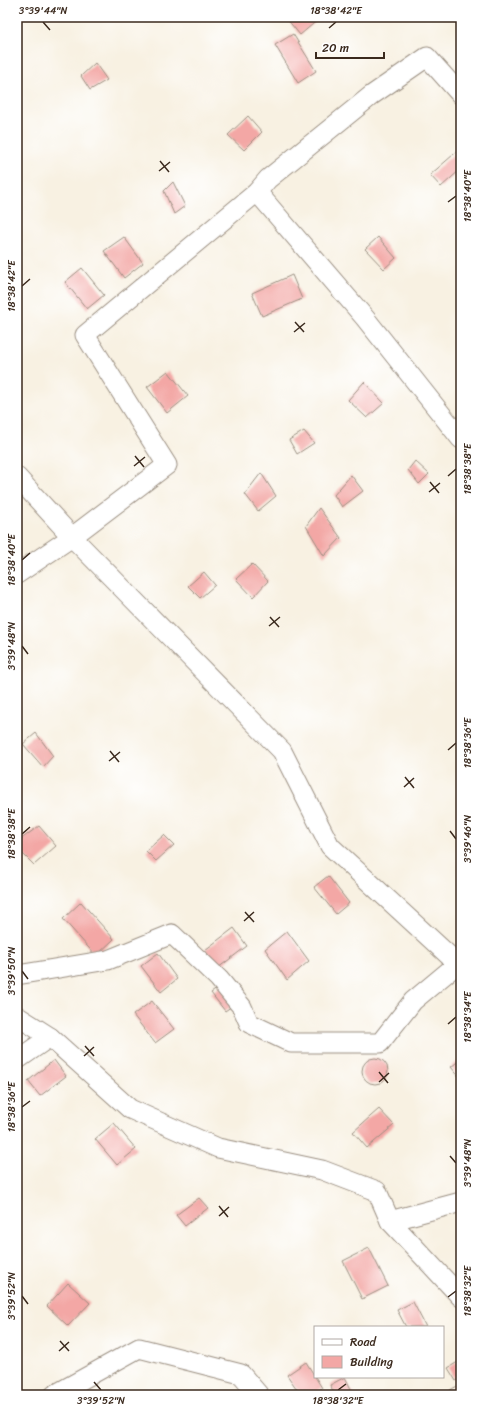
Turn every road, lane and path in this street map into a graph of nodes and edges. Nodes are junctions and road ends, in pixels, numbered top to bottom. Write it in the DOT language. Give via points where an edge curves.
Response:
graph roads {
  1 [pos="461,95"];
  2 [pos="257,192"];
  3 [pos="461,439"];
  4 [pos="17,477"];
  5 [pos="72,537"];
  6 [pos="17,574"];
  7 [pos="459,962"];
  8 [pos="17,975"];
  9 [pos="17,1016"];
  10 [pos="50,1037"];
  11 [pos="17,1060"];
  12 [pos="461,1202"];
  13 [pos="390,1221"];
  14 [pos="461,1297"];
  15 [pos="54,1395"];
  16 [pos="259,1395"];
  1 -- 2 [label="street" via="427,57 268,178"];
  2 -- 3 [label="street" via="365,318"];
  2 -- 5 [label="street" via="85,335 167,465"];
  4 -- 5 [label="street"];
  5 -- 6 [label="street"];
  5 -- 7 [label="street" via="282,751 330,846"];
  7 -- 8 [label="street" via="414,1001 380,1043 291,1043 249,1023 242,1007 219,979 172,934 108,960"];
  9 -- 10 [label="street"];
  10 -- 11 [label="street"];
  10 -- 13 [label="street" via="130,1109 218,1148 322,1170 378,1191"];
  12 -- 13 [label="street"];
  13 -- 14 [label="street"];
  15 -- 16 [label="street" via="139,1348 241,1374"];
}
